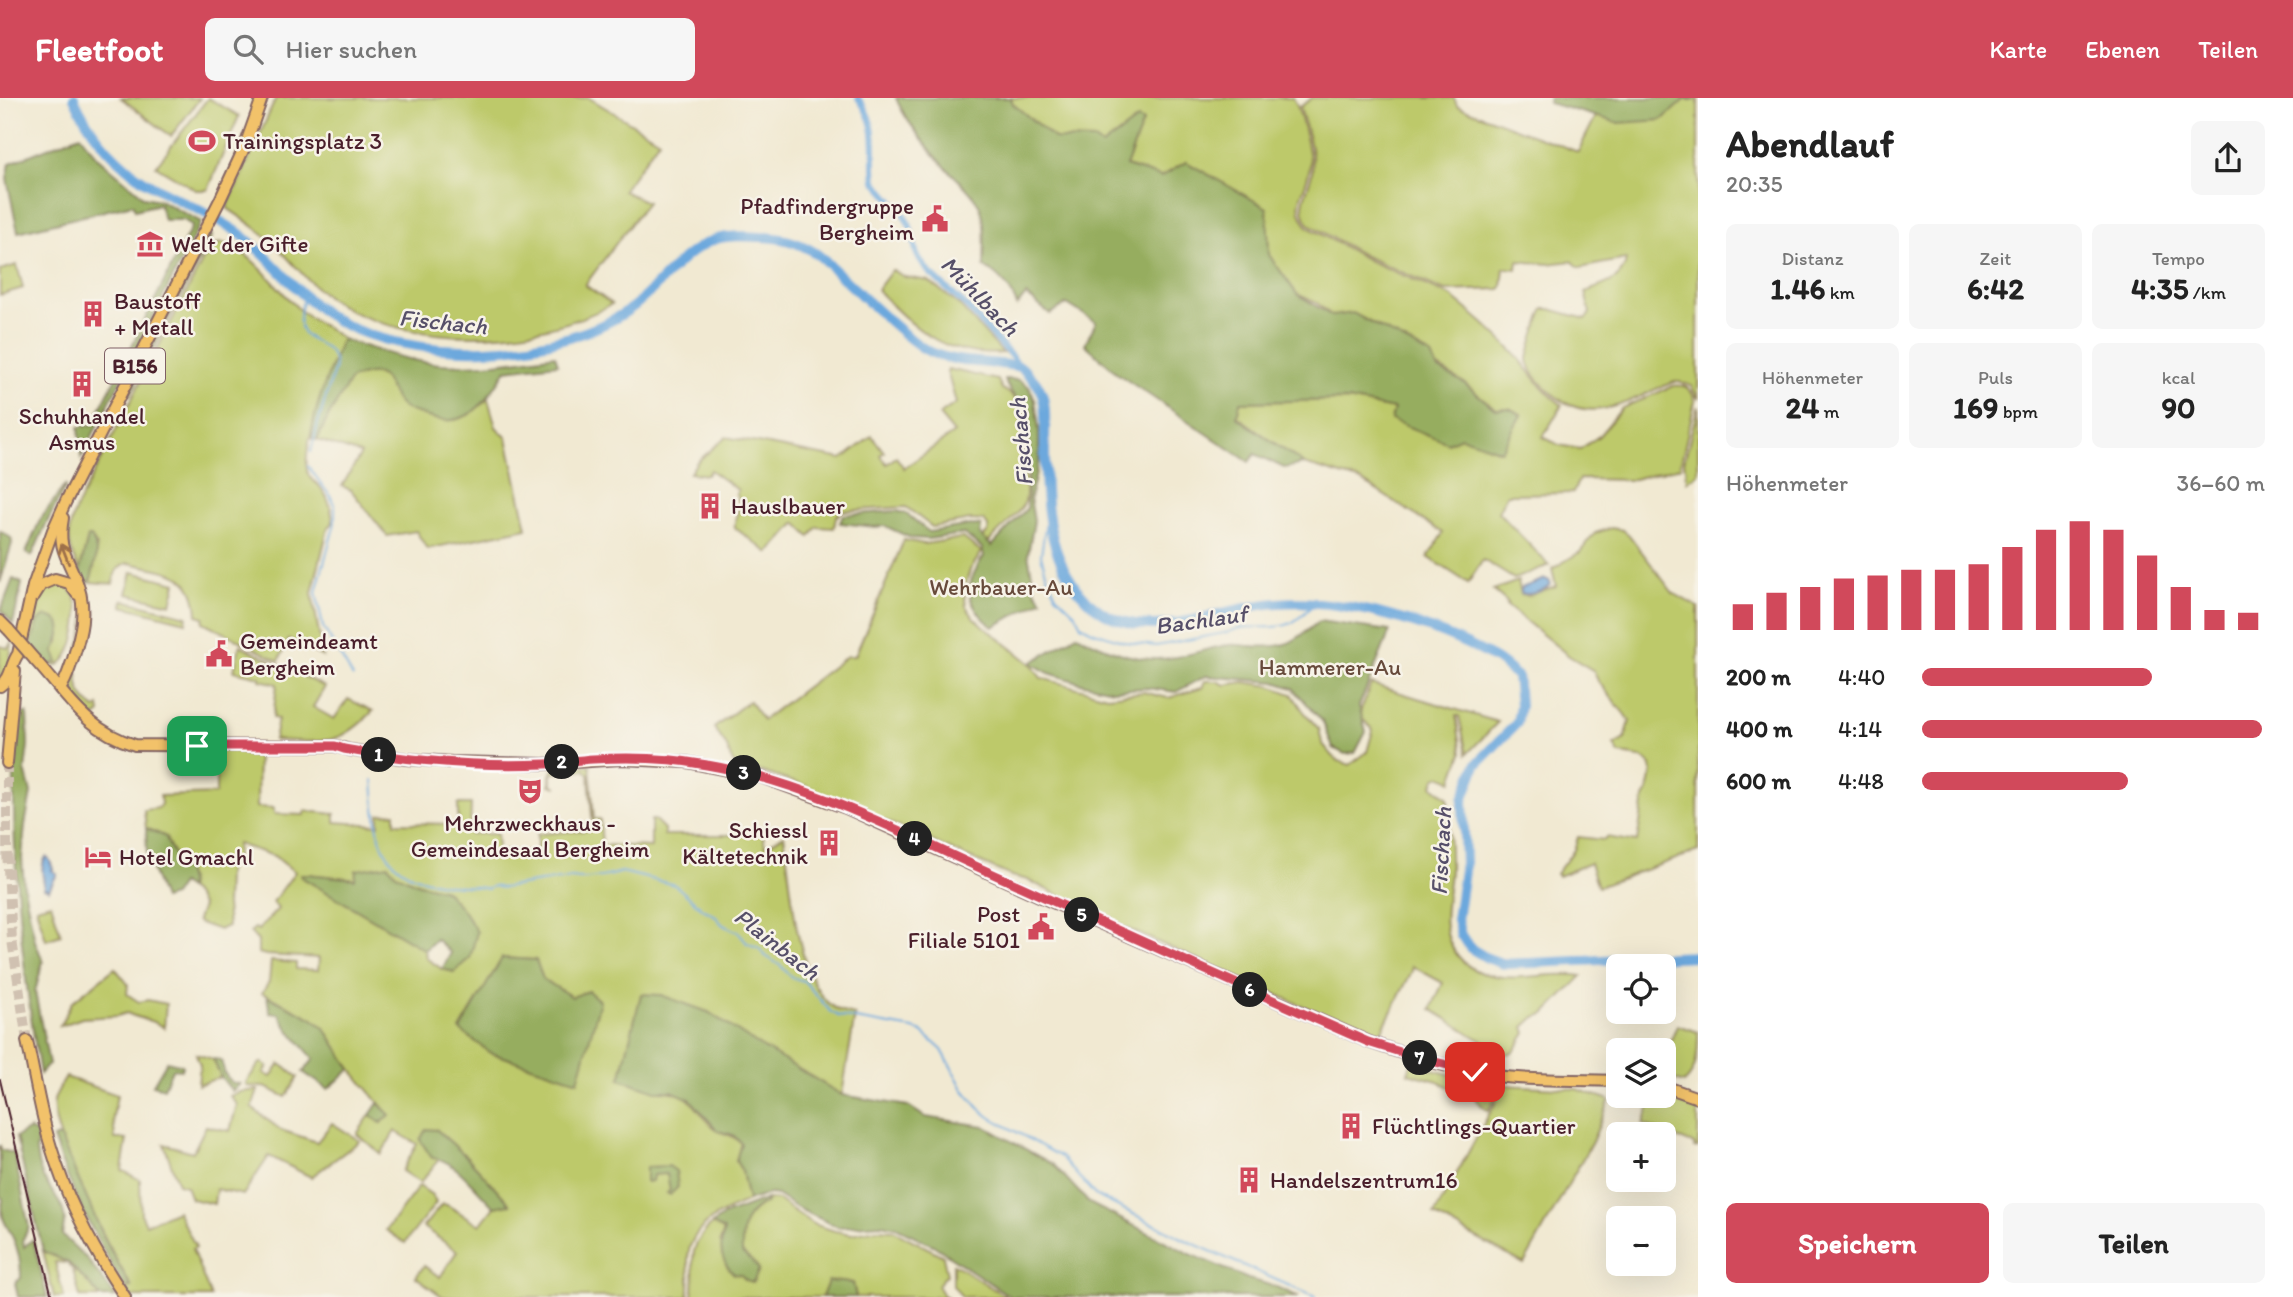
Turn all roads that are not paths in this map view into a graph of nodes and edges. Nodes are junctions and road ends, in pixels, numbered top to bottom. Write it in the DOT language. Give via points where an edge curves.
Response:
graph roads {
  1 [pos="261,103"];
  2 [pos="66,501"];
  3 [pos="24,618"];
  4 [pos="0,621"];
  5 [pos="18,654"];
  6 [pos="51,678"];
  7 [pos="0,686"];
  8 [pos="60,688"];
  9 [pos="0,696"];
  10 [pos="11,708"];
  11 [pos="8,763"];
  12 [pos="27,1041"];
  13 [pos="1606,1081"];
  14 [pos="1676,1090"];
  15 [pos="1698,1097"];
  16 [pos="125,1297"];
  1 -- 2 [label="main road, B156" via="220,200"];
  2 -- 3 [label="main road, B156" via="41,558"];
  8 -- 2 [label="main road, one-way" via="70,670 83,621 78,585 61,545"];
  3 -- 5 [label="main road, B156"];
  3 -- 6 [label="main road" via="46,582 61,579 75,589 79,631 67,662"];
  4 -- 6 [label="main road, bridge"];
  5 -- 7 [label="main road, B156"];
  5 -- 10 [label="main road"];
  6 -- 8 [label="main road"];
  8 -- 13 [label="main road" via="97,728 135,744 311,747 452,762 542,764 621,759 727,769 846,808 1368,1042 1484,1074"];
  9 -- 10 [label="main road"];
  10 -- 11 [label="main road"];
  12 -- 16 [label="main road" via="45,1126 64,1185 91,1243"];
  14 -- 15 [label="main road"];
}
